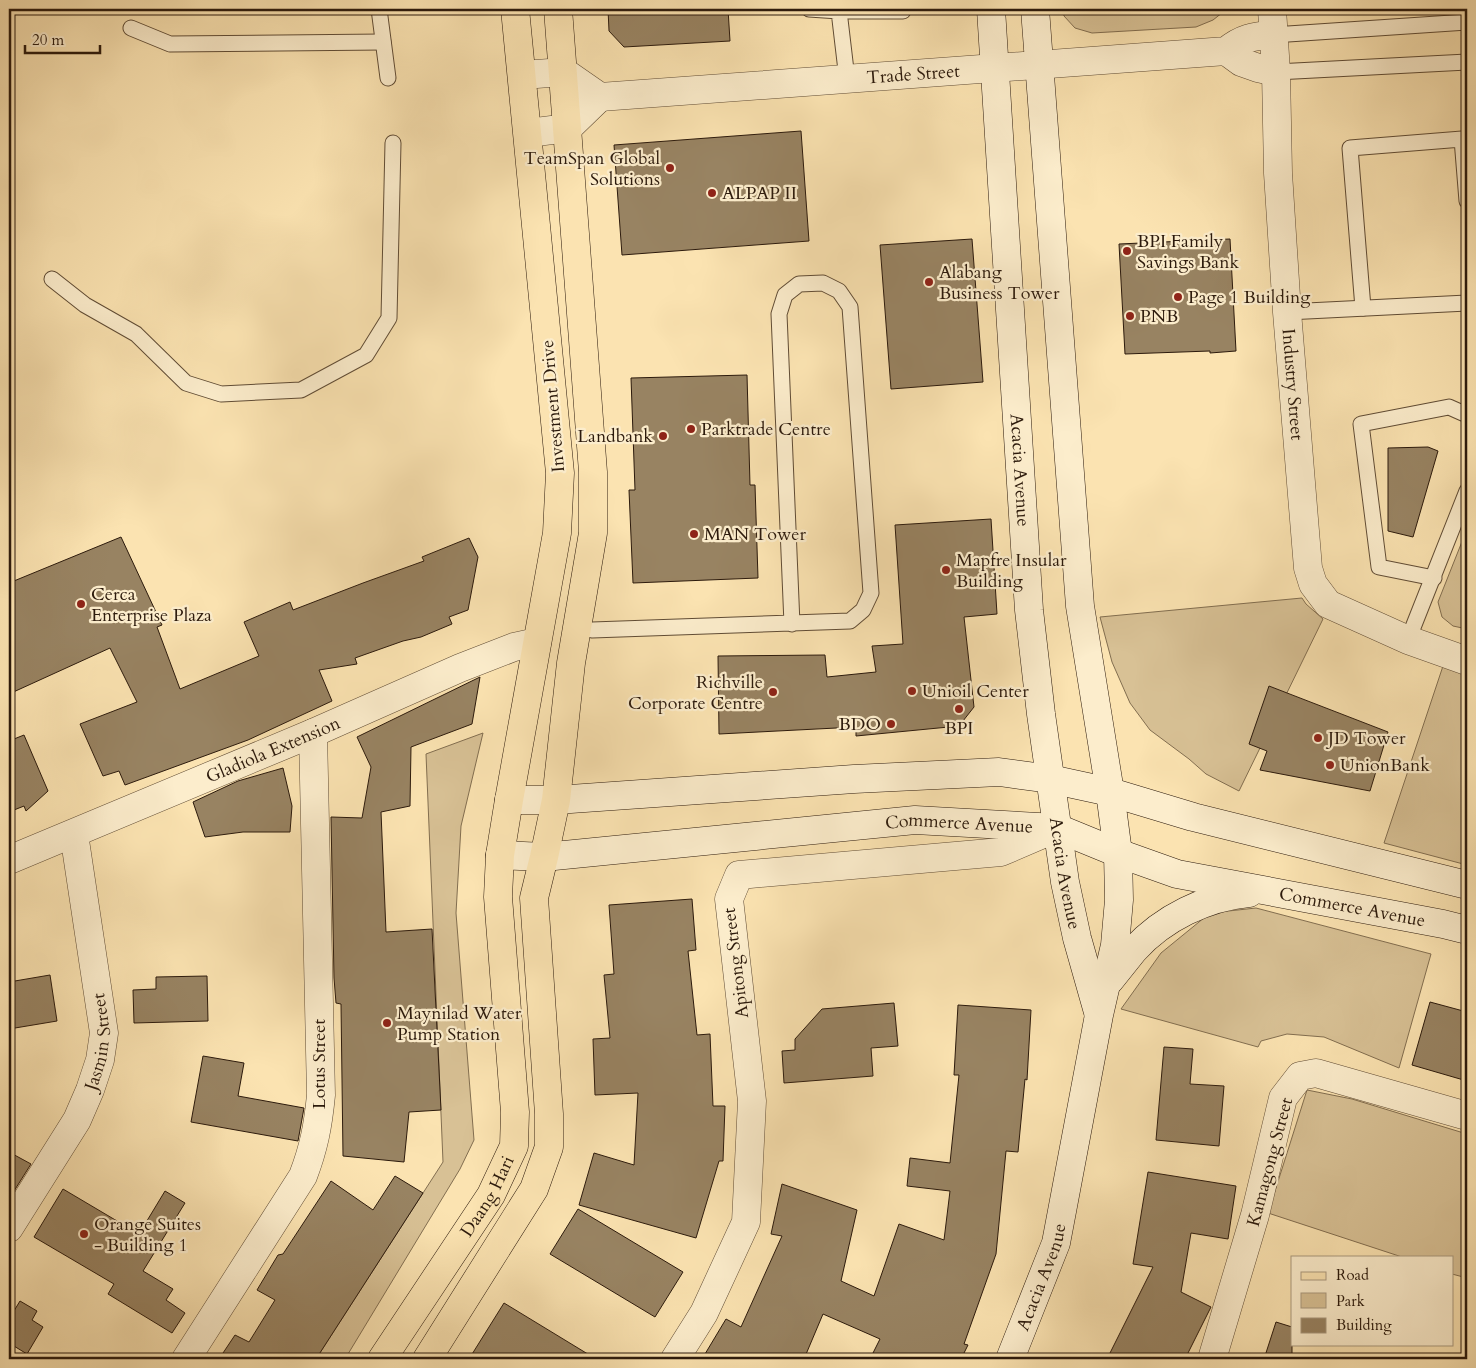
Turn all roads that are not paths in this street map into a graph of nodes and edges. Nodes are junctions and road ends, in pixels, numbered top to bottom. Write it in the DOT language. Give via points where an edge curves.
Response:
graph roads {
  1 [pos="379,9"];
  2 [pos="515,9"];
  3 [pos="558,9"];
  4 [pos="809,9"];
  5 [pos="991,9"];
  6 [pos="1035,9"];
  7 [pos="903,11"];
  8 [pos="839,12"];
  9 [pos="1273,22"];
  10 [pos="1467,22"];
  11 [pos="131,28"];
  12 [pos="383,42"];
  13 [pos="1226,51"];
  14 [pos="1467,62"];
  15 [pos="1038,65"];
  16 [pos="996,68"];
  17 [pos="564,72"];
  18 [pos="1276,72"];
  19 [pos="522,75"];
  20 [pos="388,78"];
  21 [pos="847,79"];
  22 [pos="600,98"];
  23 [pos="568,128"];
  24 [pos="528,133"];
  25 [pos="393,143"];
  26 [pos="1467,201"];
  27 [pos="52,279"];
  28 [pos="1467,303"];
  29 [pos="1363,308"];
  30 [pos="1287,312"];
  31 [pos="1467,416"];
  32 [pos="1467,491"];
  33 [pos="1434,578"];
  34 [pos="792,624"];
  35 [pos="577,626"];
  36 [pos="1408,640"];
  37 [pos="537,642"];
  38 [pos="1467,661"];
  39 [pos="313,733"];
  40 [pos="1050,779"];
  41 [pos="1110,792"];
  42 [pos="508,800"];
  43 [pos="556,800"];
  44 [pos="1058,828"];
  45 [pos="74,834"];
  46 [pos="1118,853"];
  47 [pos="500,855"];
  48 [pos="544,857"];
  49 [pos="9,860"];
  50 [pos="1467,885"];
  51 [pos="1267,892"];
  52 [pos="1467,930"];
  53 [pos="1106,985"];
  54 [pos="1099,1015"];
  55 [pos="1467,1116"];
  56 [pos="9,1228"];
  57 [pos="186,1359"];
  58 [pos="382,1359"];
  59 [pos="427,1359"];
  60 [pos="675,1359"];
  61 [pos="1010,1359"];
  62 [pos="1212,1359"];
  1 -- 12 [label="lane"];
  2 -- 19 [label="main road, Investment Drive"];
  3 -- 17 [label="main road, Investment Drive"];
  4 -- 8 [label="lane"];
  5 -- 16 [label="street, Acacia Avenue"];
  6 -- 15 [label="street, Acacia Avenue"];
  7 -- 8 [label="lane"];
  8 -- 21 [label="lane"];
  9 -- 10 [label="lane"];
  9 -- 13 [label="street, Trade Street" via="1262,35 1246,38"];
  9 -- 18 [label="street, Industry Street"];
  11 -- 12 [label="lane" via="170,44"];
  12 -- 20 [label="lane"];
  13 -- 15 [label="street, Trade Street"];
  13 -- 18 [label="street" via="1241,62"];
  14 -- 18 [label="lane"];
  15 -- 16 [label="street, Trade Street"];
  15 -- 41 [label="street, Acacia Avenue" via="1080,606"];
  16 -- 21 [label="street, Trade Street"];
  16 -- 40 [label="street, Acacia Avenue" via="1029,610"];
  17 -- 19 [label="street"];
  17 -- 22 [label="street"];
  17 -- 23 [label="main road, Investment Drive"];
  18 -- 30 [label="street, Industry Street" via="1278,174"];
  19 -- 24 [label="main road, Investment Drive"];
  21 -- 22 [label="street, Trade Street"];
  22 -- 23 [label="street"];
  23 -- 24 [label="street"];
  23 -- 35 [label="main road, Investment Drive" via="593,472 593,533"];
  24 -- 37 [label="main road, Investment Drive" via="560,473 557,533"];
  25 -- 27 [label="lane" via="389,318 366,355 301,390 221,394 186,383 136,334 85,305"];
  26 -- 29 [label="lane" via="1462,139 1350,148"];
  28 -- 29 [label="lane"];
  29 -- 30 [label="lane"];
  30 -- 36 [label="street, Industry Street" via="1308,568 1313,584 1328,604"];
  31 -- 33 [label="lane" via="1449,407 1362,424 1379,567"];
  32 -- 33 [label="lane"];
  33 -- 36 [label="lane"];
  34 -- 34 [label="lane" via="850,621 862,610 871,593 850,307 839,291 823,283 799,284 785,295 779,314"];
  34 -- 35 [label="lane" via="592,630"];
  35 -- 43 [label="main road, Investment Drive"];
  36 -- 38 [label="street, Industry Street"];
  37 -- 39 [label="street, Gladiola Extension" via="514,647 460,668"];
  37 -- 42 [label="main road, Investment Drive"];
  39 -- 45 [label="street, Gladiola Extension"];
  39 -- 57 [label="street, Lotus Street" via="321,1085 318,1127 303,1176"];
  40 -- 41 [label="street"];
  40 -- 43 [label="street" via="989,772 854,778"];
  40 -- 44 [label="street, Acacia Avenue"];
  41 -- 46 [label="street, Acacia Avenue"];
  41 -- 50 [label="street"];
  42 -- 43 [label="street"];
  42 -- 47 [label="main road, Daang Hari"];
  43 -- 48 [label="main road, Daang Hari"];
  44 -- 46 [label="street, Commerce Avenue"];
  44 -- 48 [label="street, Commerce Avenue" via="916,820"];
  44 -- 54 [label="street, Acacia Avenue" via="1077,938"];
  44 -- 60 [label="street, Apitong Street" via="1001,852 739,875 729,899 752,1101 746,1222 704,1313"];
  45 -- 49 [label="street, Gladiola Extension"];
  45 -- 56 [label="street, Jasmin Street" via="104,1033 100,1060 77,1120"];
  46 -- 51 [label="street, Commerce Avenue" via="1177,874"];
  46 -- 53 [label="street, Acacia Avenue" via="1115,945"];
  47 -- 48 [label="street, Commerce Avenue"];
  47 -- 58 [label="main road, Daang Hari" via="498,897 515,1112 514,1146 491,1195"];
  48 -- 59 [label="main road, Daang Hari" via="534,898 549,1147 534,1189"];
  51 -- 52 [label="street, Commerce Avenue"];
  51 -- 53 [label="street" via="1228,895 1174,918 1135,949"];
  53 -- 54 [label="street, Acacia Avenue"];
  54 -- 61 [label="street, Acacia Avenue" via="1056,1243"];
  55 -- 62 [label="street, Kamagong Street" via="1316,1073 1300,1076 1283,1098 1255,1215"];
}
